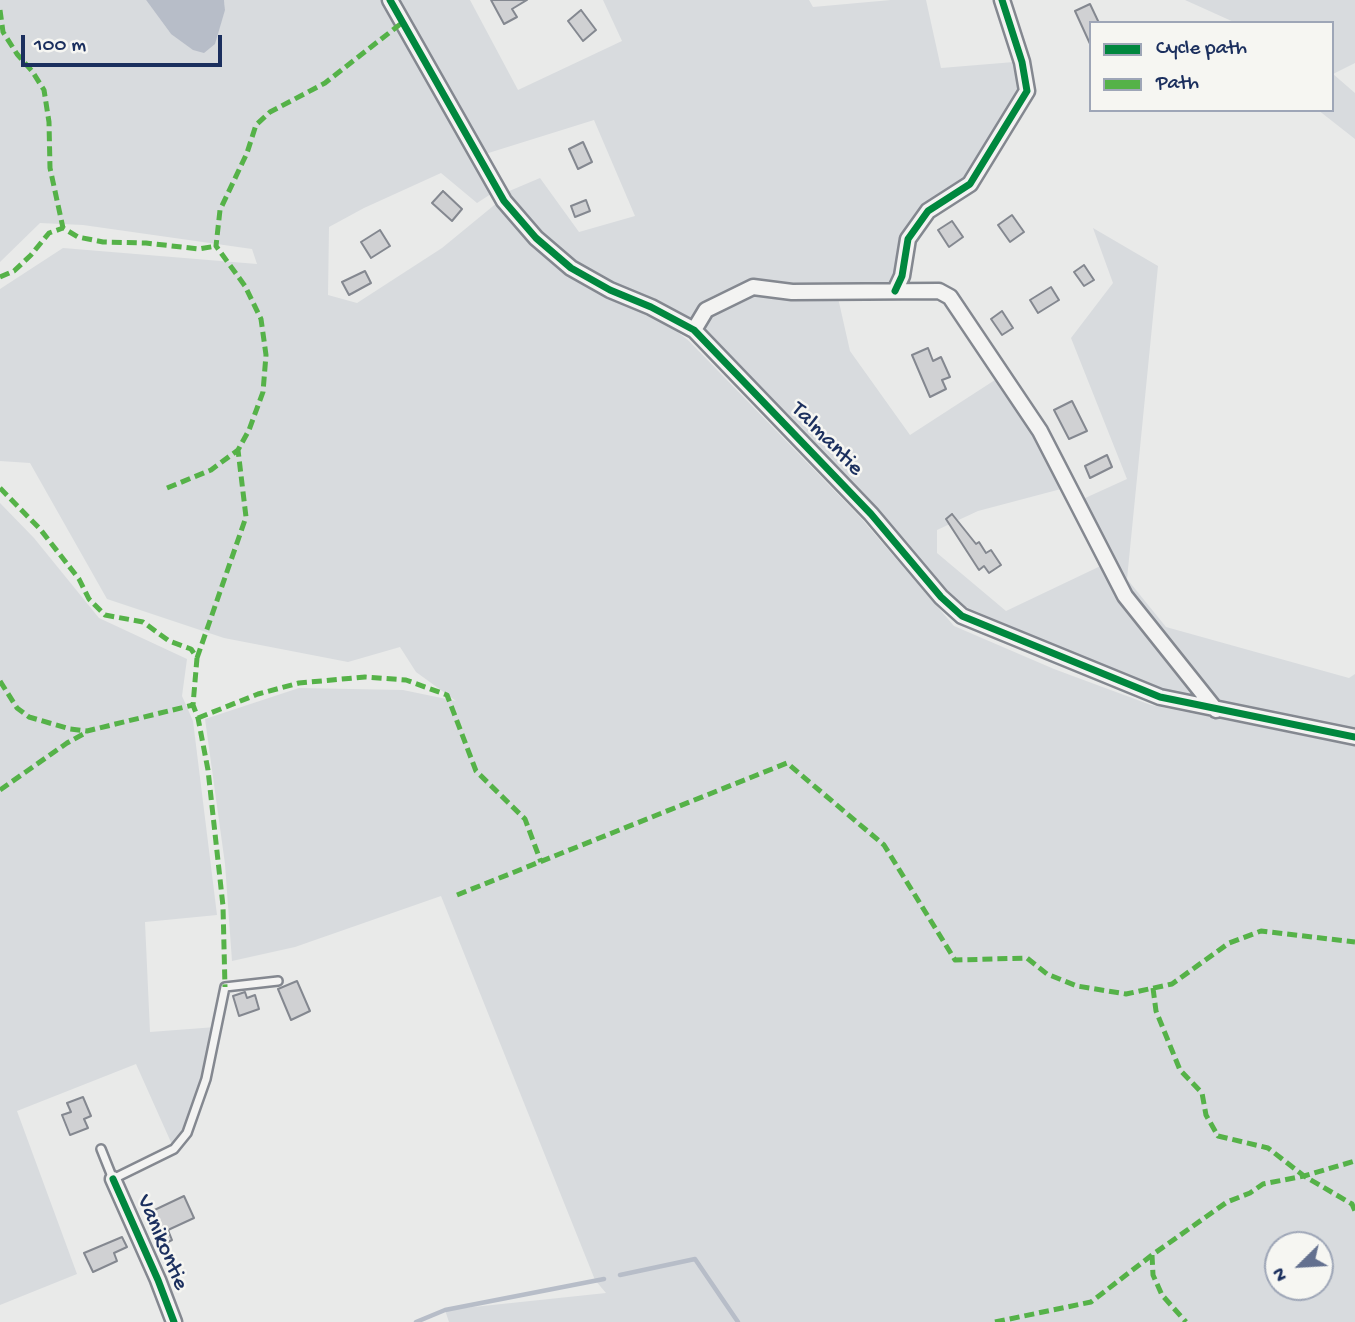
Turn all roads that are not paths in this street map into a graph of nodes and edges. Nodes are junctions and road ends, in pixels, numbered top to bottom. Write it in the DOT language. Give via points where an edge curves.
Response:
graph roads {
  1 [pos="390,0"];
  2 [pos="1002,0"];
  3 [pos="895,291"];
  4 [pos="694,330"];
  5 [pos="1216,710"];
  6 [pos="1355,737"];
  7 [pos="278,981"];
  8 [pos="102,1149"];
  9 [pos="113,1179"];
  10 [pos="174,1322"];
  1 -- 4 [label="street, Talmantie" via="504,201 536,239 571,268"];
  2 -- 3 [label="street" via="1027,91 970,184 929,211 908,239"];
  3 -- 4 [label="street" via="792,292 753,286 706,310"];
  3 -- 5 [label="street" via="939,291 950,297 1040,431 1125,596"];
  4 -- 5 [label="street, Talmantie" via="962,616 1160,697"];
  5 -- 6 [label="street, Talmantie"];
  7 -- 9 [label="lane" via="225,986 206,1079 187,1133 174,1149"];
  8 -- 9 [label="lane"];
  9 -- 10 [label="street, Vanikontie"];
}
